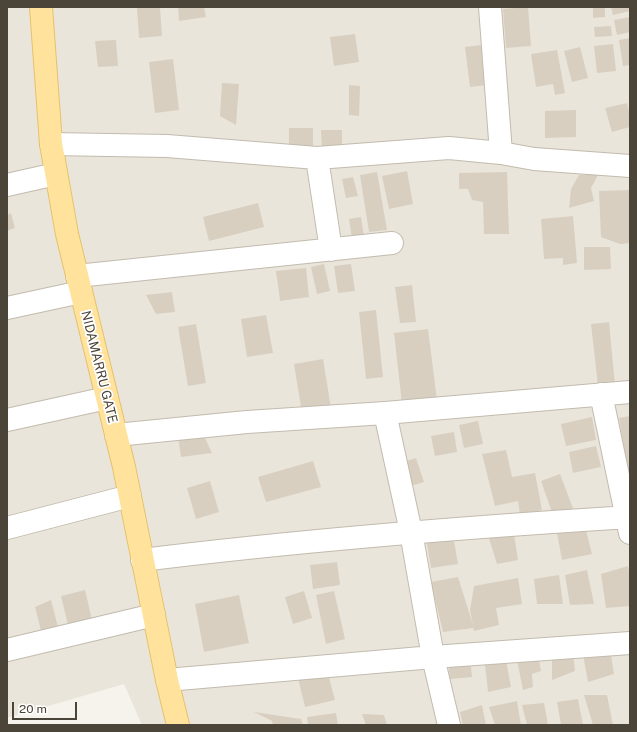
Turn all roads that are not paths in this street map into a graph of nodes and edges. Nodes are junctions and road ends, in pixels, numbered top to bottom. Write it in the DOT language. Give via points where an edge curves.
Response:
graph roads {
  1 [pos="41,7"];
  2 [pos="490,7"];
  3 [pos="51,144"];
  4 [pos="500,153"];
  5 [pos="318,158"];
  6 [pos="630,166"];
  7 [pos="56,174"];
  8 [pos="7,185"];
  9 [pos="392,243"];
  10 [pos="331,250"];
  11 [pos="79,284"];
  12 [pos="7,308"];
  13 [pos="630,392"];
  14 [pos="601,394"];
  15 [pos="107,398"];
  16 [pos="385,413"];
  17 [pos="7,420"];
  18 [pos="116,435"];
  19 [pos="130,496"];
  20 [pos="629,523"];
  21 [pos="7,528"];
  22 [pos="411,532"];
  23 [pos="142,560"];
  24 [pos="154,615"];
  25 [pos="630,643"];
  26 [pos="7,650"];
  27 [pos="433,657"];
  28 [pos="167,680"];
  29 [pos="178,725"];
  30 [pos="449,725"];
  1 -- 3 [label="main road, NIDAMARRU GATE"];
  2 -- 4 [label="street"];
  3 -- 5 [label="street" via="166,146"];
  3 -- 7 [label="main road, NIDAMARRU GATE"];
  4 -- 5 [label="street" via="450,148"];
  4 -- 6 [label="street" via="534,159"];
  5 -- 10 [label="street"];
  7 -- 8 [label="street"];
  7 -- 11 [label="main road, NIDAMARRU GATE"];
  9 -- 10 [label="street"];
  10 -- 11 [label="street"];
  11 -- 12 [label="street"];
  11 -- 15 [label="main road, NIDAMARRU GATE"];
  13 -- 14 [label="street"];
  14 -- 16 [label="street"];
  14 -- 20 [label="street"];
  15 -- 17 [label="street"];
  15 -- 18 [label="main road, NIDAMARRU GATE"];
  16 -- 18 [label="street" via="247,422"];
  16 -- 22 [label="street"];
  18 -- 19 [label="main road, NIDAMARRU GATE"];
  19 -- 21 [label="street"];
  19 -- 23 [label="main road, NIDAMARRU GATE"];
  20 -- 22 [label="street"];
  22 -- 23 [label="street" via="243,547"];
  22 -- 27 [label="street"];
  23 -- 24 [label="main road, NIDAMARRU GATE"];
  24 -- 26 [label="street"];
  24 -- 28 [label="main road, NIDAMARRU GATE"];
  25 -- 27 [label="street"];
  27 -- 28 [label="street"];
  27 -- 30 [label="street"];
  28 -- 29 [label="main road, NIDAMARRU GATE"];
}
